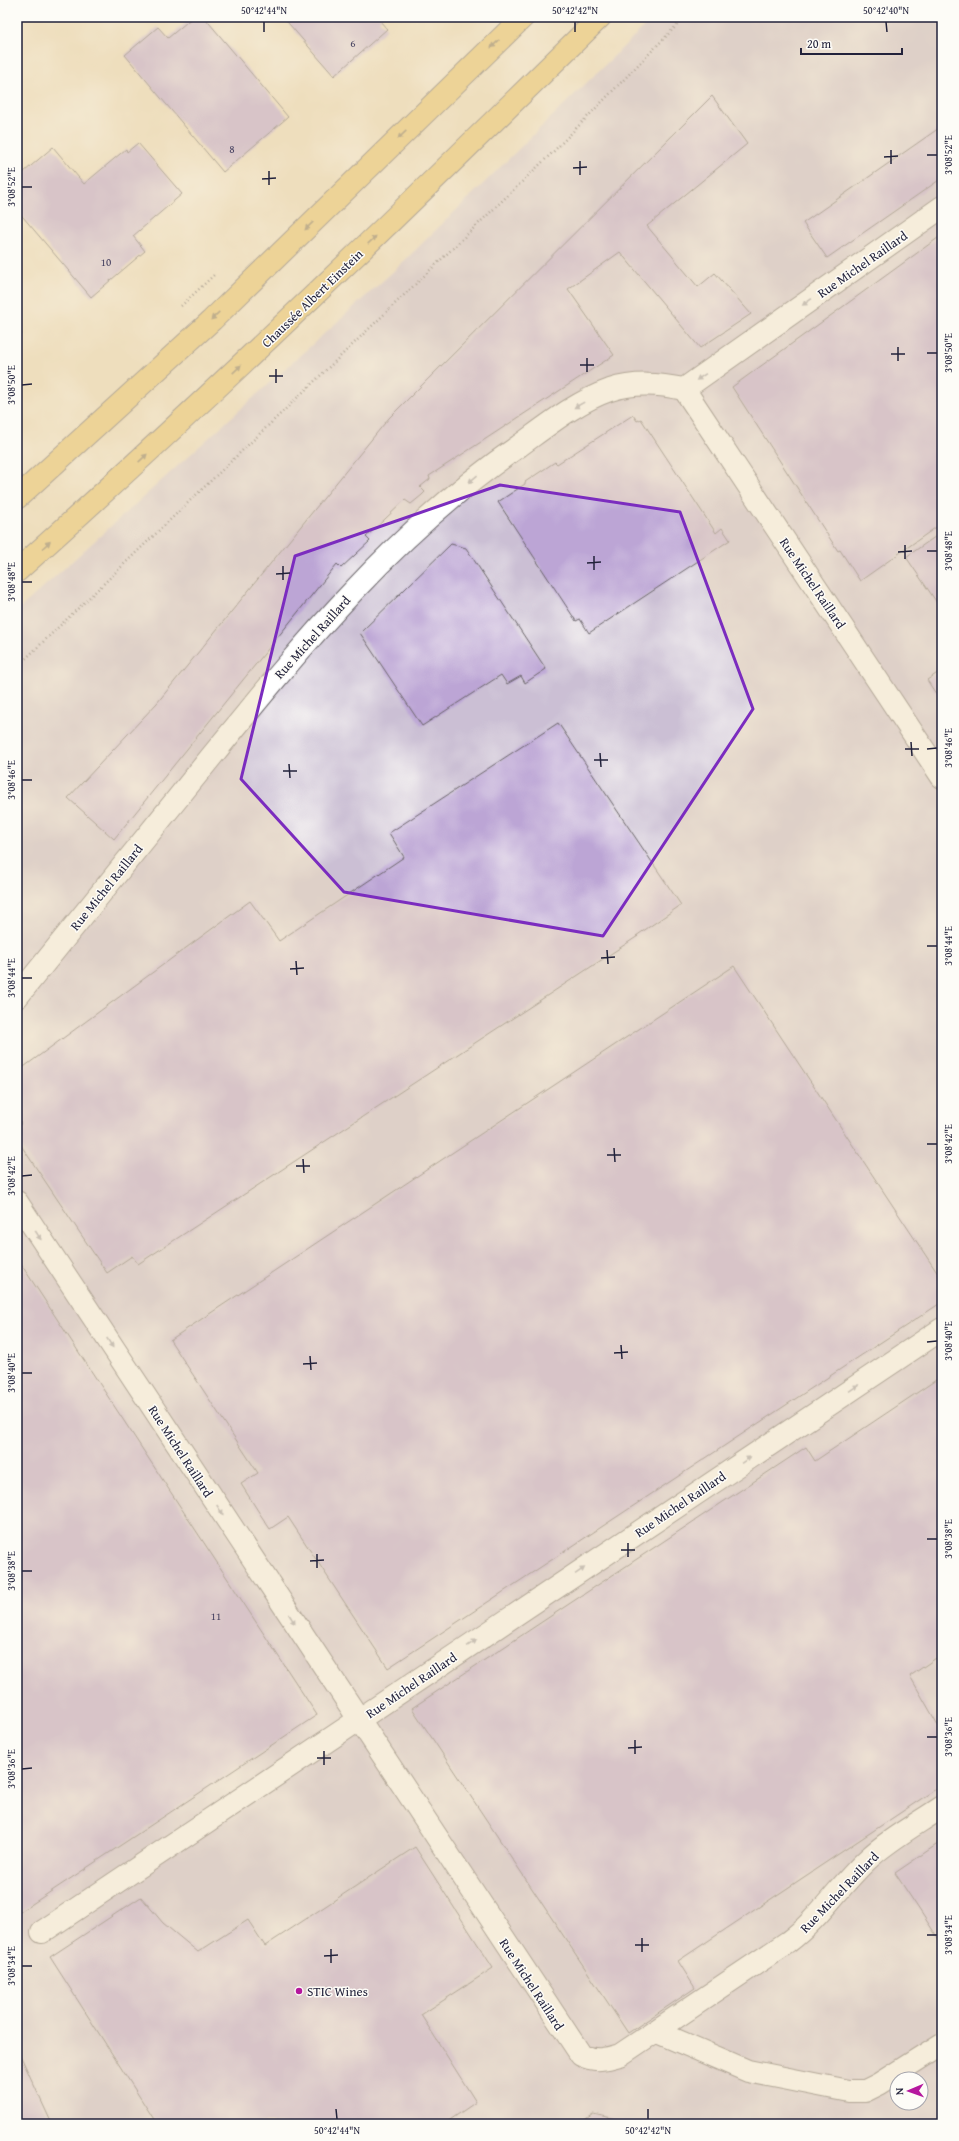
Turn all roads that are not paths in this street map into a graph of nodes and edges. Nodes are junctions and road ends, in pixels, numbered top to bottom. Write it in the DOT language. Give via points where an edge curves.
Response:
graph roads {
  1 [pos="523,17"];
  2 [pos="600,17"];
  3 [pos="942,207"];
  4 [pos="684,390"];
  5 [pos="17,498"];
  6 [pos="17,571"];
  7 [pos="942,777"];
  8 [pos="17,997"];
  9 [pos="17,1202"];
  10 [pos="942,1329"];
  11 [pos="358,1720"];
  12 [pos="942,1807"];
  13 [pos="42,1932"];
  14 [pos="657,2032"];
  15 [pos="942,2044"];
  1 -- 5 [label="main road, one-way" via="212,320"];
  6 -- 2 [label="main road, Chaussée Albert Einstein, one-way" via="138,462 387,226"];
  3 -- 4 [label="street, Rue Michel Raillard, one-way"];
  4 -- 7 [label="street, Rue Michel Raillard"];
  4 -- 8 [label="street, Rue Michel Raillard, one-way" via="649,384 629,385 592,397 480,472 447,500 364,579 272,683"];
  9 -- 11 [label="street, Rue Michel Raillard, one-way"];
  11 -- 10 [label="street, Rue Michel Raillard, one-way"];
  11 -- 13 [label="street"];
  11 -- 14 [label="street, Rue Michel Raillard" via="581,2055 590,2060 608,2059 620,2055"];
  12 -- 14 [label="street, Rue Michel Raillard" via="878,1850 802,1932"];
  14 -- 15 [label="street" via="748,2071 849,2091 865,2091 879,2084"];
}
